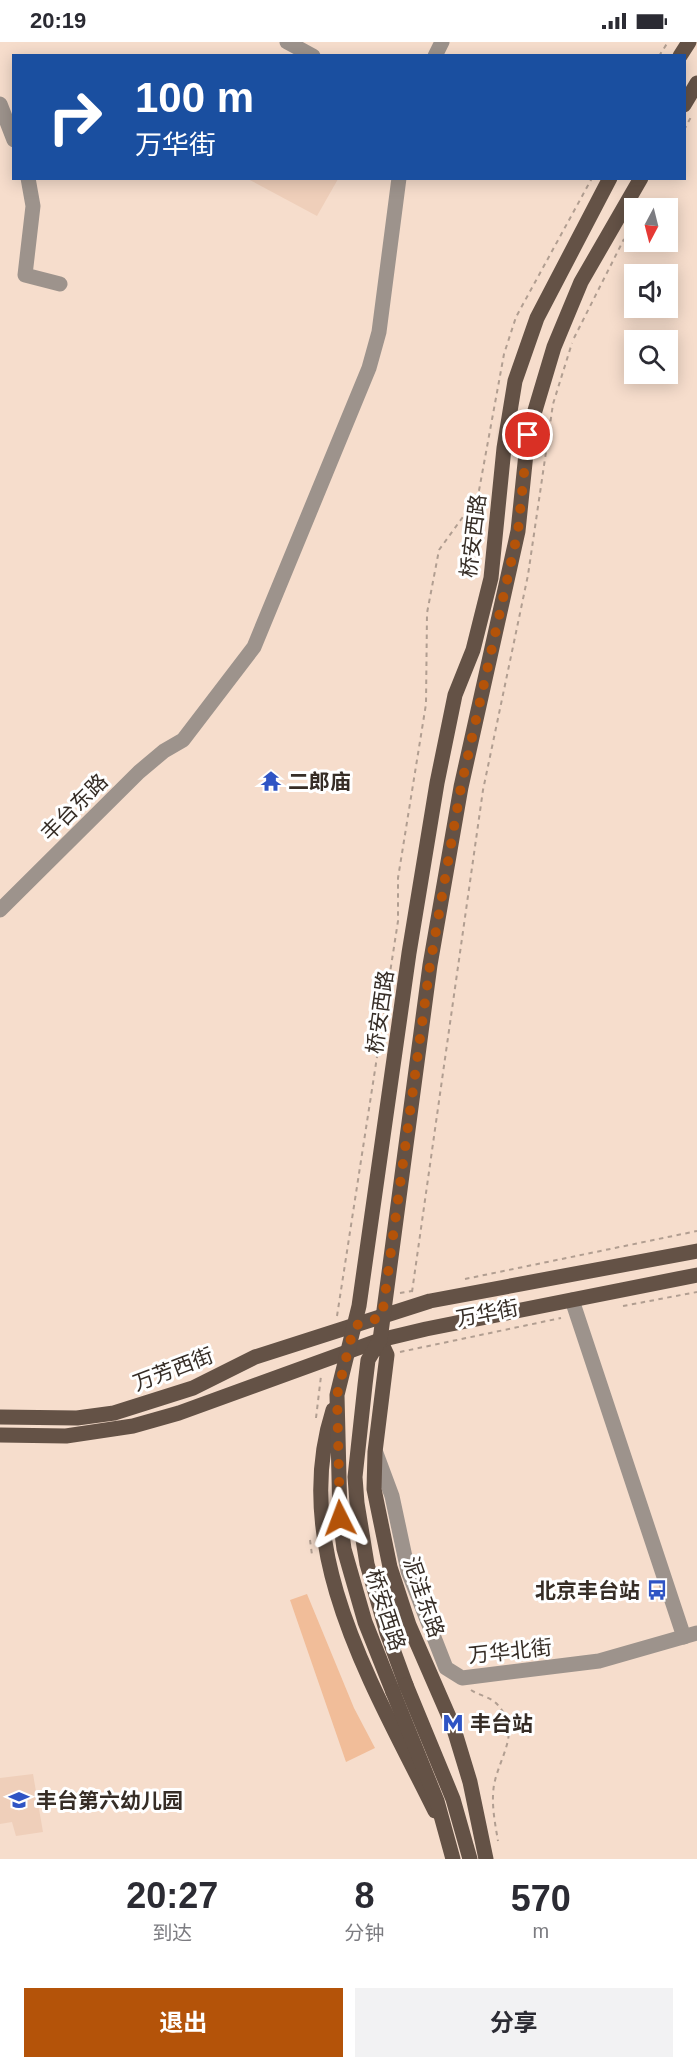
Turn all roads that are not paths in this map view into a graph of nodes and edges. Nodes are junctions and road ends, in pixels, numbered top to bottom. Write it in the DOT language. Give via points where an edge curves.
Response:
graph roads {
  1 [pos="287,42"];
  2 [pos="309,54"];
  3 [pos="697,83"];
  4 [pos="686,102"];
  5 [pos="0,104"];
  6 [pos="12,135"];
  7 [pos="28,180"];
  8 [pos="399,180"];
  9 [pos="609,180"];
  10 [pos="641,180"];
  11 [pos="60,284"];
  12 [pos="0,910"];
  13 [pos="697,1251"];
  14 [pos="697,1275"];
  15 [pos="574,1307"];
  16 [pos="382,1317"];
  17 [pos="354,1326"];
  18 [pos="380,1340"];
  19 [pos="346,1353"];
  20 [pos="337,1395"];
  21 [pos="0,1417"];
  22 [pos="0,1435"];
  23 [pos="375,1452"];
  24 [pos="691,1635"];
  25 [pos="454,1859"];
  26 [pos="470,1859"];
  27 [pos="486,1859"];
  1 -- 2 [label="street"];
  3 -- 4 [label="main road"];
  5 -- 6 [label="street"];
  7 -- 11 [label="street" via="33,206 25,275"];
  8 -- 12 [label="street, 丰台东路" via="379,332 369,368 254,647 183,740 139,772"];
  9 -- 17 [label="main road, 桥安西路" via="537,318 515,381 491,578 473,650 455,695 437,783"];
  10 -- 16 [label="main road, 桥安西路" via="581,282 554,347 528,435 518,531 461,787 430,965"];
  13 -- 16 [label="main road, 万华街" via="430,1301"];
  14 -- 15 [label="main road, 万华街"];
  15 -- 18 [label="main road, 万华街" via="426,1329"];
  15 -- 24 [label="street"];
  16 -- 17 [label="main road, 万华街"];
  16 -- 18 [label="main road, 桥安西路"];
  17 -- 19 [label="main road, 桥安西路"];
  17 -- 21 [label="main road, 万芳西街" via="255,1357 193,1388 114,1413 77,1418"];
  18 -- 19 [label="main road, 万华街"];
  18 -- 23 [label="main road, 泥洼东路" via="387,1355"];
  18 -- 26 [label="main road, 桥安西路, bridge" via="368,1360 356,1477 360,1534 387,1633 453,1798"];
  19 -- 20 [label="main road, 桥安西路"];
  19 -- 22 [label="main road, 万芳西街" via="133,1426 66,1436"];
  20 -- 25 [label="main road, 桥安西路, bridge" via="344,1549 365,1622 437,1801"];
  20 -- 25 [label="main road" via="320,1460 319,1487 340,1606"];
  23 -- 24 [label="street, 万华北街" via="392,1496 408,1571 446,1668 462,1678 599,1661"];
  23 -- 27 [label="main road, 泥洼东路" via="374,1489 390,1567 409,1625 453,1726 470,1782"];
}
